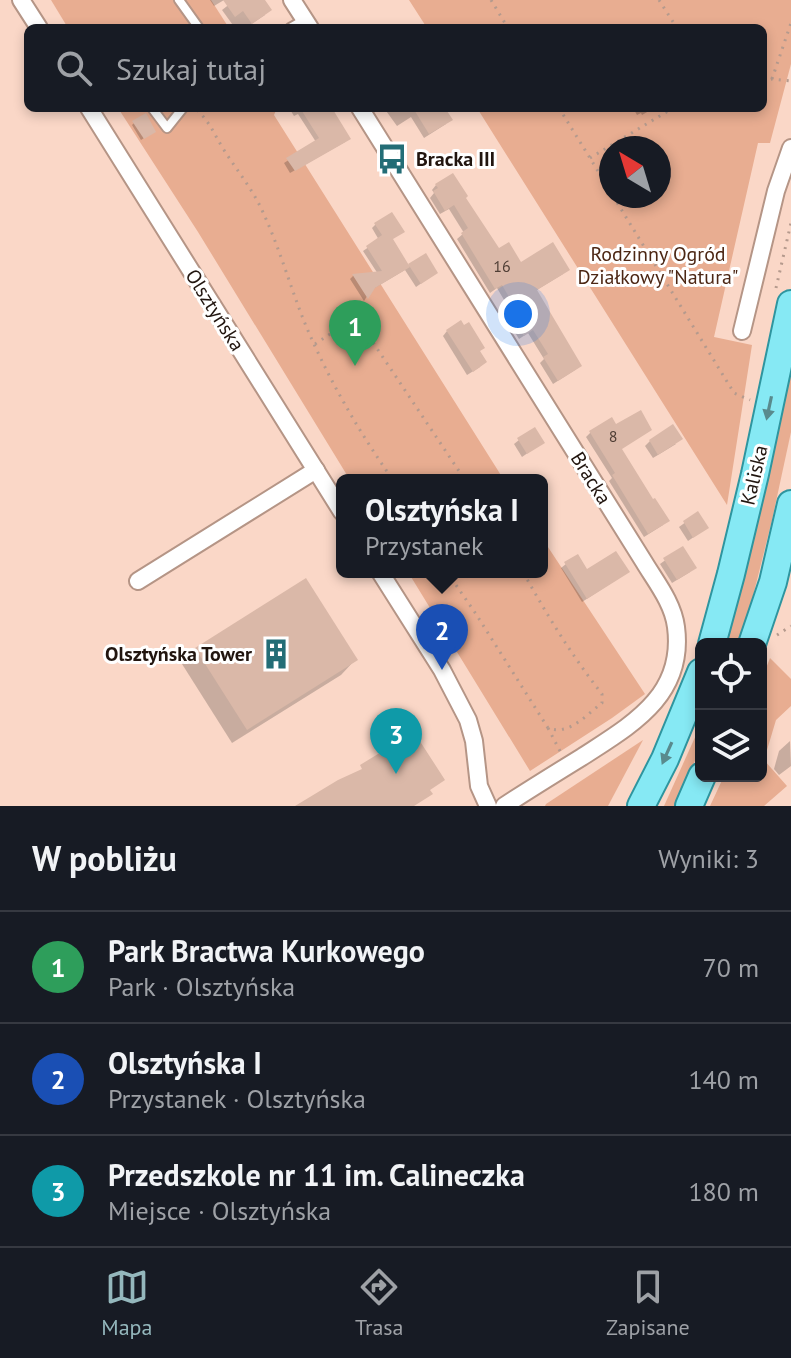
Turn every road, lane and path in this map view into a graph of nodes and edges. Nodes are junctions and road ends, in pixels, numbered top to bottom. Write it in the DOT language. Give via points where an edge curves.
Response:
graph roads {
  1 [pos="21,0"];
  2 [pos="179,0"];
  3 [pos="292,0"];
  4 [pos="491,0"];
  5 [pos="659,0"];
  6 [pos="791,23"];
  7 [pos="36,24"];
  8 [pos="196,24"];
  9 [pos="301,24"];
  10 [pos="506,24"];
  11 [pos="674,24"];
  12 [pos="772,79"];
  13 [pos="767,80"];
  14 [pos="791,81"];
  15 [pos="92,112"];
  16 [pos="155,112"];
  17 [pos="180,112"];
  18 [pos="198,112"];
  19 [pos="363,112"];
  20 [pos="561,112"];
  21 [pos="666,112"];
  22 [pos="791,148"];
  23 [pos="590,158"];
  24 [pos="599,173"];
  25 [pos="621,208"];
  26 [pos="791,223"];
  27 [pos="782,301"];
  28 [pos="742,331"];
  29 [pos="315,344"];
  30 [pos="750,401"];
  31 [pos="316,470"];
  32 [pos="389,474"];
  33 [pos="461,474"];
  34 [pos="336,502"];
  35 [pos="791,504"];
  36 [pos="384,578"];
  37 [pos="451,578"];
  38 [pos="526,578"];
  39 [pos="138,581"];
  40 [pos="784,585"];
  41 [pos="765,606"];
  42 [pos="791,626"];
  43 [pos="714,638"];
  44 [pos="763,638"];
  45 [pos="767,638"];
  46 [pos="695,686"];
  47 [pos="548,728"];
  48 [pos="563,756"];
  49 [pos="699,782"];
  50 [pos="488,806"];
  51 [pos="504,806"];
  52 [pos="641,806"];
  53 [pos="689,806"];
  1 -- 7 [label="street"];
  2 -- 8 [label="lane"];
  3 -- 9 [label="street"];
  4 -- 10 [label="path"];
  5 -- 11 [label="path"];
  6 -- 12 [label="path"];
  12 -- 13 [label="path"];
  12 -- 14 [label="path"];
  15 -- 31 [label="street, Olsztyńska"];
  16 -- 17 [label="lane" via="167,128"];
  18 -- 29 [label="path" via="247,181"];
  19 -- 51 [label="street, Bracka" via="644,562 676,626 673,668 653,705"];
  20 -- 23 [label="path"];
  21 -- 23 [label="path"];
  22 -- 28 [label="street"];
  23 -- 24 [label="path"];
  25 -- 30 [label="path" via="734,393"];
  26 -- 27 [label="path"];
  27 -- 43 [label="main road, Kaliska, one-way" via="755,474"];
  29 -- 32 [label="path"];
  29 -- 33 [label="path" via="356,317"];
  31 -- 34 [label="street, Olsztyńska"];
  31 -- 39 [label="street"];
  35 -- 41 [label="main road"];
  36 -- 50 [label="street" via="468,720 479,786"];
  37 -- 47 [label="path"];
  38 -- 47 [label="path" via="602,694 602,703 570,728"];
  40 -- 41 [label="lane"];
  41 -- 44 [label="main road"];
  42 -- 45 [label="path"];
  46 -- 52 [label="main road, one-way"];
  47 -- 48 [label="path"];
  49 -- 53 [label="main road"];
}
